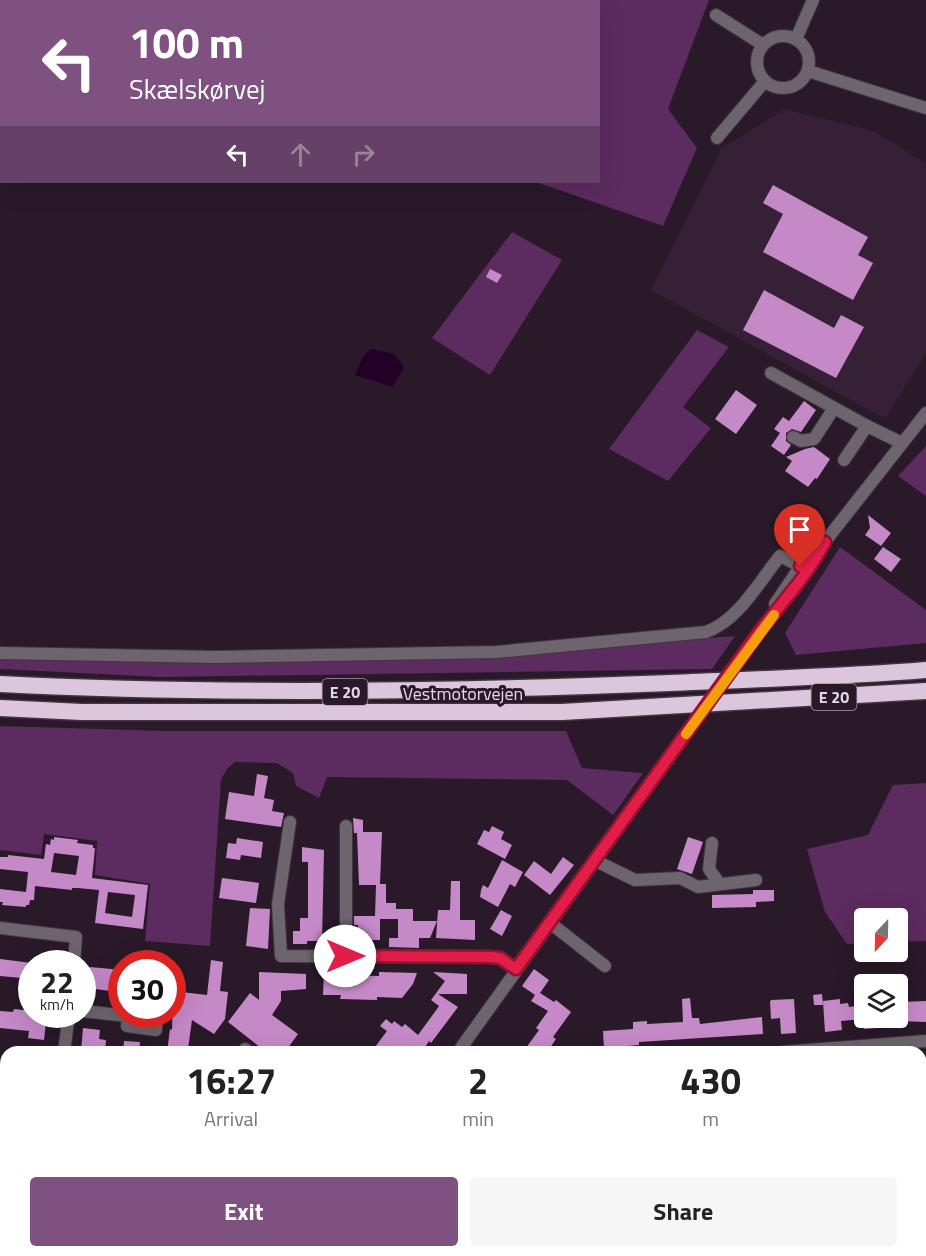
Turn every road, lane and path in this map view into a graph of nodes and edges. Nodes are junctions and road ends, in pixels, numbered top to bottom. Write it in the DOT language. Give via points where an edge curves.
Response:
graph roads {
  1 [pos="813,0"];
  2 [pos="716,15"];
  3 [pos="796,39"];
  4 [pos="763,45"];
  5 [pos="808,71"];
  6 [pos="765,81"];
  7 [pos="926,108"];
  8 [pos="717,138"];
  9 [pos="771,373"];
  10 [pos="834,408"];
  11 [pos="926,413"];
  12 [pos="867,426"];
  13 [pos="793,437"];
  14 [pos="902,443"];
  15 [pos="844,460"];
  16 [pos="825,542"];
  17 [pos="800,566"];
  18 [pos="763,628"];
  19 [pos="0,653"];
  20 [pos="926,661"];
  21 [pos="926,670"];
  22 [pos="830,676"];
  23 [pos="0,684"];
  24 [pos="926,691"];
  25 [pos="0,708"];
  26 [pos="291,822"];
  27 [pos="346,826"];
  28 [pos="712,843"];
  29 [pos="594,860"];
  30 [pos="756,880"];
  31 [pos="719,883"];
  32 [pos="549,922"];
  33 [pos="0,928"];
  34 [pos="75,950"];
  35 [pos="345,956"];
  36 [pos="605,966"];
  37 [pos="516,969"];
  38 [pos="67,1028"];
  39 [pos="926,1041"];
  40 [pos="65,1046"];
  41 [pos="462,1046"];
  42 [pos="861,1046"];
  1 -- 3 [label="street"];
  2 -- 4 [label="street"];
  3 -- 4 [label="street" via="778,36"];
  3 -- 5 [label="street" via="808,53"];
  4 -- 6 [label="street" via="757,66"];
  5 -- 6 [label="street" via="801,81 789,87 776,87"];
  5 -- 7 [label="street"];
  6 -- 8 [label="street"];
  9 -- 10 [label="street"];
  10 -- 12 [label="street"];
  10 -- 13 [label="street" via="814,439 801,441"];
  11 -- 14 [label="street"];
  12 -- 14 [label="street"];
  12 -- 15 [label="street"];
  14 -- 16 [label="street"];
  16 -- 17 [label="street"];
  16 -- 18 [label="street"];
  17 -- 18 [label="street"];
  17 -- 19 [label="street" via="780,556 734,615 706,632 496,652 215,657"];
  18 -- 29 [label="street, bridge"];
  20 -- 22 [label="highway"];
  21 -- 22 [label="highway, Vestmotorvejen / E 20"];
  22 -- 23 [label="highway, Vestmotorvejen / E 20" via="328,692"];
  24 -- 25 [label="highway, Vestmotorvejen / E 20" via="562,712 82,712"];
  26 -- 35 [label="street" via="278,904 281,956"];
  27 -- 35 [label="street"];
  28 -- 31 [label="street" via="709,869"];
  29 -- 31 [label="street" via="635,880 680,878 698,887"];
  29 -- 32 [label="street"];
  30 -- 31 [label="street"];
  32 -- 36 [label="street"];
  32 -- 37 [label="street"];
  33 -- 34 [label="street" via="76,937"];
  35 -- 37 [label="street" via="491,957"];
  37 -- 41 [label="street"];
  38 -- 40 [label="street"];
  39 -- 42 [label="street"];
}
